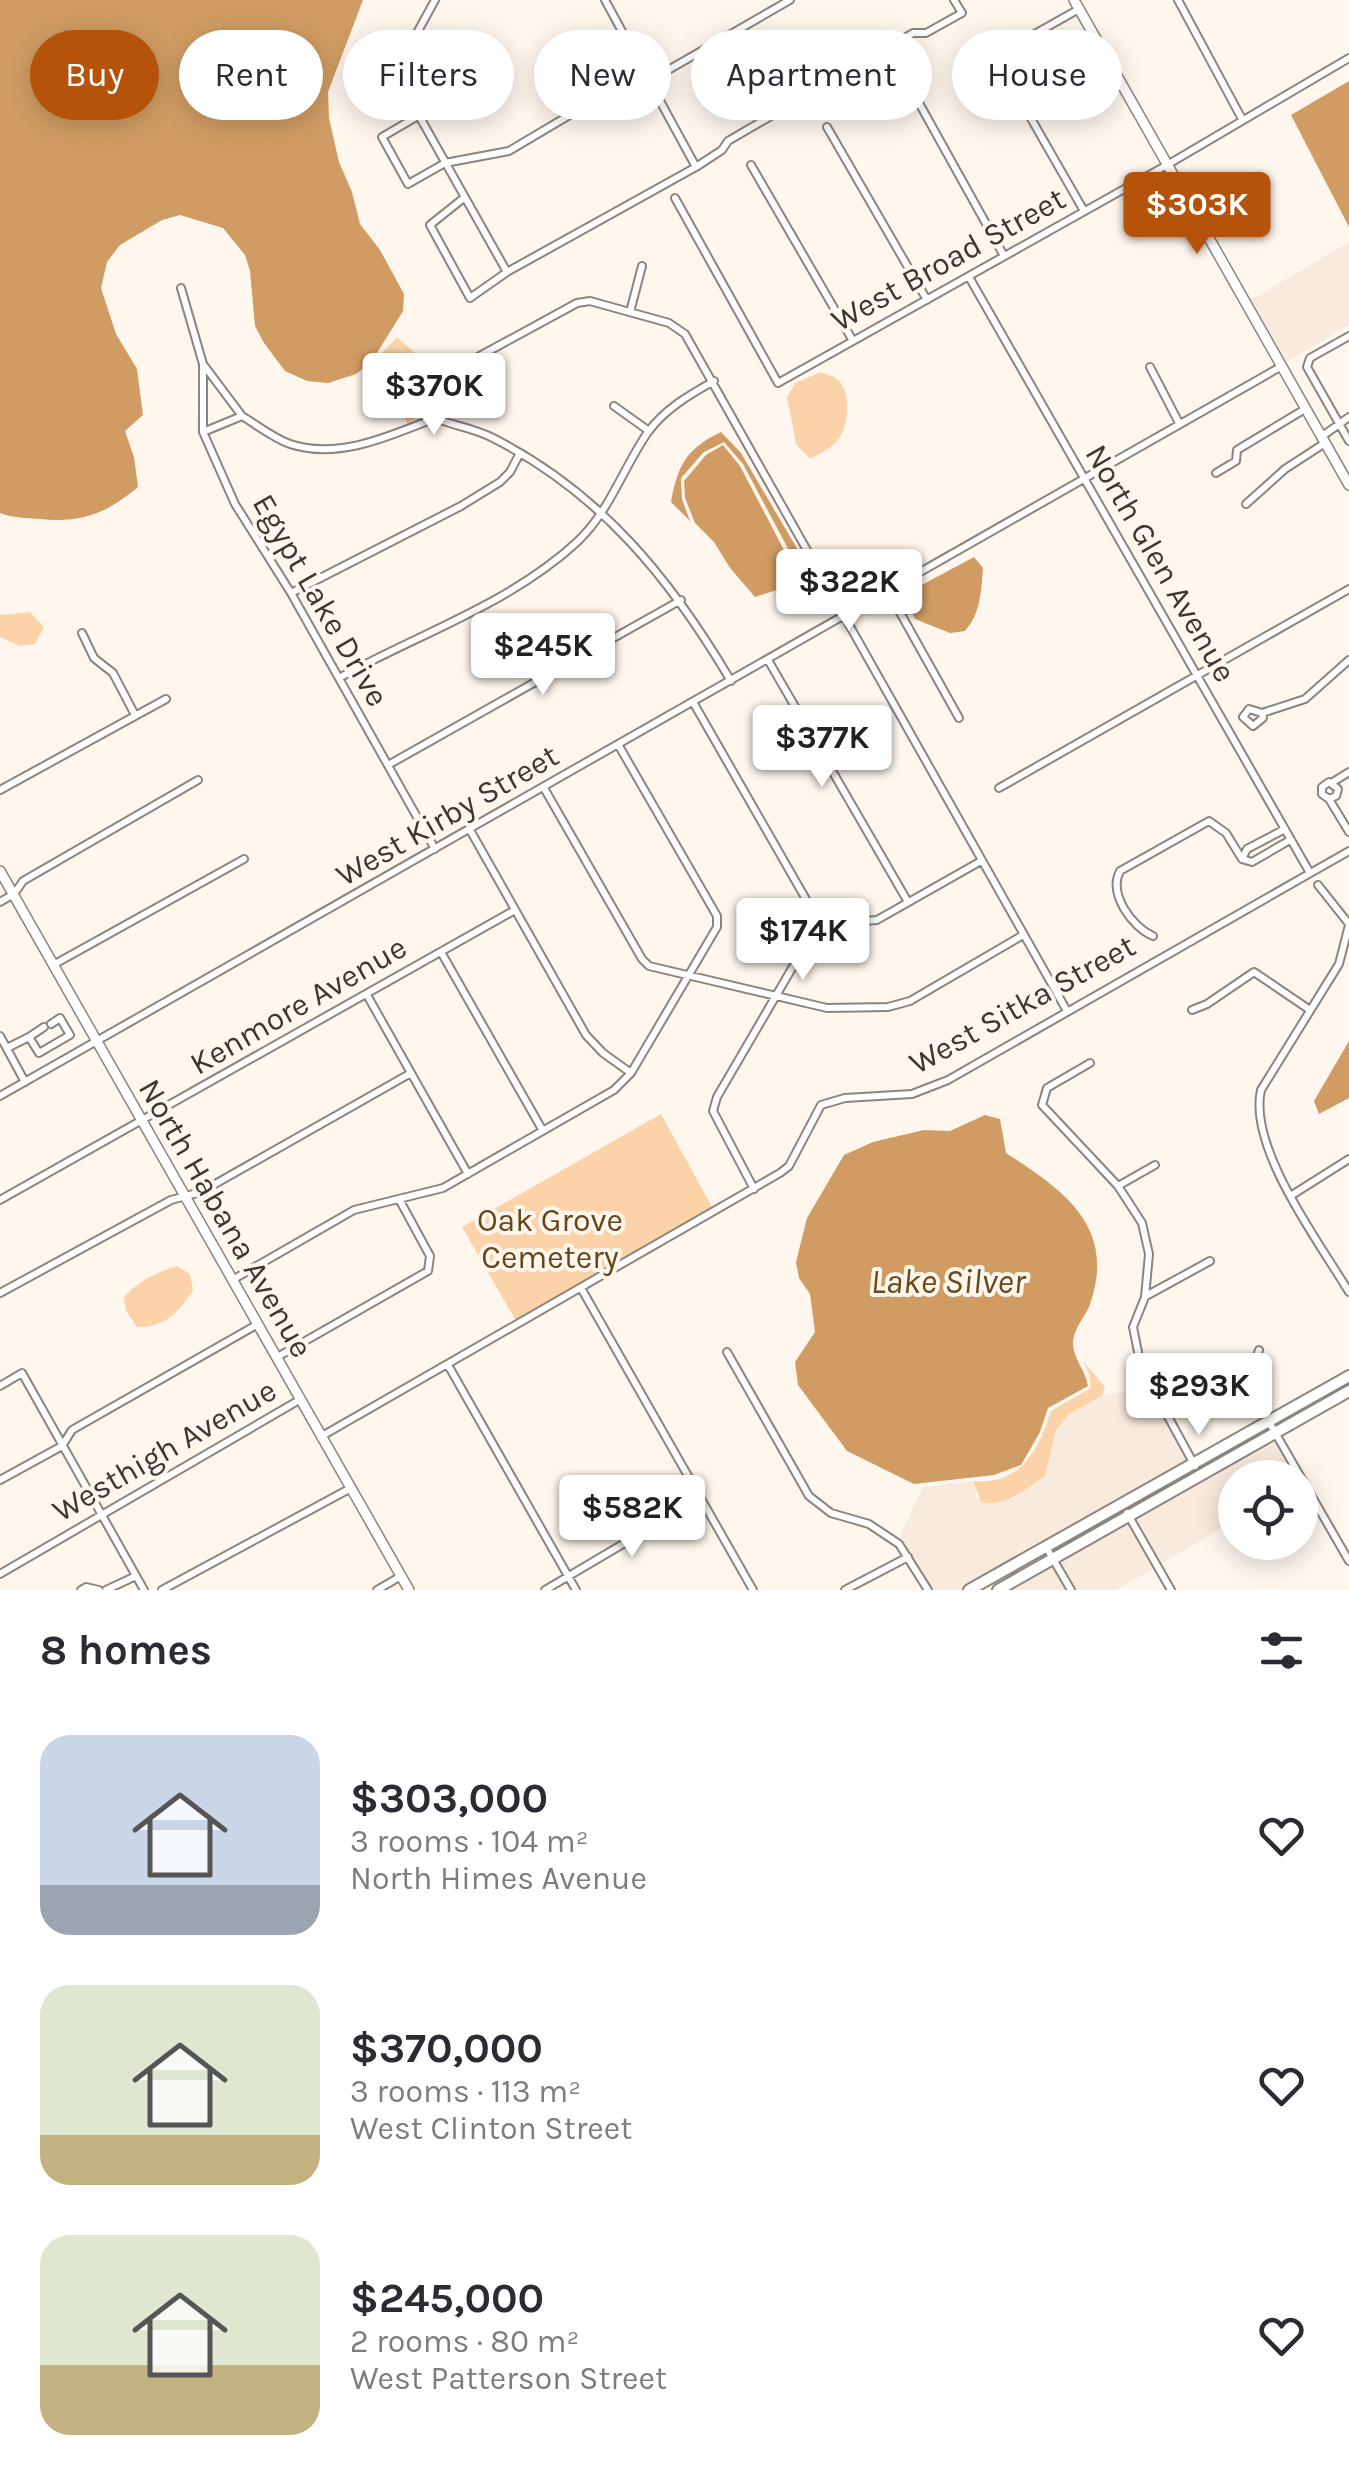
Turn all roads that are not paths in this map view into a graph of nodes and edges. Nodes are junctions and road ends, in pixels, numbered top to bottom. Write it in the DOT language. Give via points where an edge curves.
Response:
graph roads {
  1 [pos="435,0"];
  2 [pos="605,0"];
  3 [pos="790,0"];
  4 [pos="954,0"];
  5 [pos="1178,0"];
  6 [pos="1077,4"];
  7 [pos="419,30"];
  8 [pos="621,30"];
  9 [pos="1036,30"];
  10 [pos="1349,58"];
  11 [pos="671,67"];
  12 [pos="1242,119"];
  13 [pos="411,120"];
  14 [pos="420,120"];
  15 [pos="561,120"];
  16 [pos="670,120"];
  17 [pos="928,120"];
  18 [pos="1032,120"];
  19 [pos="827,127"];
  20 [pos="445,164"];
  21 [pos="750,165"];
  22 [pos="1168,165"];
  23 [pos="696,167"];
  24 [pos="465,197"];
  25 [pos="675,198"];
  26 [pos="1084,212"];
  27 [pos="1004,256"];
  28 [pos="642,266"];
  29 [pos="507,272"];
  30 [pos="969,277"];
  31 [pos="182,288"];
  32 [pos="927,300"];
  33 [pos="630,312"];
  34 [pos="1349,336"];
  35 [pos="853,341"];
  36 [pos="203,364"];
  37 [pos="1150,366"];
  38 [pos="1282,366"];
  39 [pos="714,381"];
  40 [pos="614,406"];
  41 [pos="1306,409"];
  42 [pos="242,416"];
  43 [pos="1349,417"];
  44 [pos="434,418"];
  45 [pos="1338,423"];
  46 [pos="1180,424"];
  47 [pos="649,431"];
  48 [pos="203,432"];
  49 [pos="1321,436"];
  50 [pos="1349,441"];
  51 [pos="520,453"];
  52 [pos="1216,472"];
  53 [pos="1084,480"];
  54 [pos="1349,485"];
  55 [pos="1246,504"];
  56 [pos="602,512"];
  57 [pos="1349,589"];
  58 [pos="888,591"];
  59 [pos="291,593"];
  60 [pos="681,600"];
  61 [pos="842,618"];
  62 [pos="82,633"];
  63 [pos="768,660"];
  64 [pos="1349,660"];
  65 [pos="1196,676"];
  66 [pos="339,678"];
  67 [pos="731,681"];
  68 [pos="166,699"];
  69 [pos="693,702"];
  70 [pos="1262,714"];
  71 [pos="136,715"];
  72 [pos="959,718"];
  73 [pos="619,745"];
  74 [pos="388,765"];
  75 [pos="1349,772"];
  76 [pos="198,780"];
  77 [pos="544,788"];
  78 [pos="999,788"];
  79 [pos="0,790"];
  80 [pos="1285,828"];
  81 [pos="470,830"];
  82 [pos="1349,832"];
  83 [pos="1291,840"];
  84 [pos="435,849"];
  85 [pos="1349,850"];
  86 [pos="244,859"];
  87 [pos="1242,859"];
  88 [pos="981,861"];
  89 [pos="0,871"];
  90 [pos="1310,873"];
  91 [pos="1318,885"];
  92 [pos="14,894"];
  93 [pos="0,902"];
  94 [pos="908,902"];
  95 [pos="515,910"];
  96 [pos="818,922"];
  97 [pos="1349,924"];
  98 [pos="1023,935"];
  99 [pos="1153,936"];
  100 [pos="441,952"];
  101 [pos="53,965"];
  102 [pos="689,974"];
  103 [pos="366,995"];
  104 [pos="775,996"];
  105 [pos="1192,1010"];
  106 [pos="1310,1010"];
  107 [pos="1067,1011"];
  108 [pos="0,1036"];
  109 [pos="29,1036"];
  110 [pos="96,1041"];
  111 [pos="6,1048"];
  112 [pos="1090,1063"];
  113 [pos="411,1073"];
  114 [pos="631,1073"];
  115 [pos="25,1082"];
  116 [pos="0,1096"];
  117 [pos="142,1122"];
  118 [pos="544,1131"];
  119 [pos="1349,1159"];
  120 [pos="1156,1164"];
  121 [pos="468,1174"];
  122 [pos="1118,1186"];
  123 [pos="754,1190"];
  124 [pos="186,1194"];
  125 [pos="1292,1195"];
  126 [pos="399,1199"];
  127 [pos="0,1200"];
  128 [pos="1210,1261"];
  129 [pos="234,1279"];
  130 [pos="582,1288"];
  131 [pos="1349,1292"];
  132 [pos="0,1293"];
  133 [pos="1144,1296"];
  134 [pos="259,1324"];
  135 [pos="1260,1350"];
  136 [pos="727,1352"];
  137 [pos="279,1356"];
  138 [pos="448,1365"];
  139 [pos="1349,1376"];
  140 [pos="0,1386"];
  141 [pos="1349,1390"];
  142 [pos="301,1400"];
  143 [pos="1165,1413"];
  144 [pos="1272,1427"];
  145 [pos="322,1436"];
  146 [pos="62,1446"];
  147 [pos="1194,1464"];
  148 [pos="1201,1476"];
  149 [pos="0,1480"];
  150 [pos="351,1488"];
  151 [pos="701,1498"];
  152 [pos="1121,1503"];
  153 [pos="101,1514"];
  154 [pos="1128,1515"];
  155 [pos="1046,1546"];
  156 [pos="908,1557"];
  157 [pos="1053,1558"];
  158 [pos="1349,1561"];
  159 [pos="0,1574"];
  160 [pos="136,1576"];
  161 [pos="401,1576"];
  162 [pos="568,1577"];
  163 [pos="82,1590"];
  164 [pos="102,1590"];
  165 [pos="144,1590"];
  166 [pos="162,1590"];
  167 [pos="376,1590"];
  168 [pos="409,1590"];
  169 [pos="545,1590"];
  170 [pos="576,1590"];
  171 [pos="752,1590"];
  172 [pos="845,1590"];
  173 [pos="928,1590"];
  174 [pos="969,1590"];
  175 [pos="998,1590"];
  176 [pos="1071,1590"];
  177 [pos="1172,1590"];
  1 -- 7 [label="street"];
  2 -- 8 [label="street"];
  3 -- 11 [label="street"];
  4 -- 23 [label="street" via="962,13 926,34 913,33 728,141"];
  5 -- 12 [label="street"];
  6 -- 9 [label="street"];
  6 -- 22 [label="street"];
  10 -- 12 [label="street, West Broad Street"];
  12 -- 22 [label="street, West Broad Street"];
  13 -- 20 [label="street" via="382,136 408,184"];
  14 -- 20 [label="street"];
  15 -- 20 [label="street" via="509,151"];
  16 -- 23 [label="street"];
  17 -- 27 [label="street"];
  18 -- 26 [label="street"];
  19 -- 32 [label="street"];
  20 -- 24 [label="street"];
  21 -- 35 [label="street"];
  22 -- 26 [label="street, West Broad Street"];
  22 -- 38 [label="street"];
  23 -- 29 [label="street"];
  24 -- 29 [label="street"];
  24 -- 29 [label="street" via="430,225 470,298"];
  25 -- 35 [label="street, West Broad Street" via="778,383"];
  26 -- 27 [label="street, West Broad Street"];
  27 -- 30 [label="street, West Broad Street"];
  28 -- 33 [label="street"];
  30 -- 32 [label="street, West Broad Street"];
  30 -- 53 [label="street, North Glen Avenue"];
  31 -- 36 [label="street, Egypt Lake Drive"];
  32 -- 35 [label="street, West Broad Street"];
  33 -- 39 [label="street" via="685,334"];
  33 -- 44 [label="street" via="590,301 562,310 466,367"];
  34 -- 45 [label="street" via="1310,358 1307,368"];
  36 -- 42 [label="street, Egypt Lake Drive"];
  36 -- 48 [label="street, Egypt Lake Drive"];
  37 -- 46 [label="street"];
  38 -- 41 [label="street"];
  38 -- 46 [label="street, West Kirby Street"];
  39 -- 47 [label="street" via="679,400"];
  39 -- 61 [label="street"];
  40 -- 47 [label="street"];
  41 -- 49 [label="street"];
  41 -- 52 [label="street" via="1237,450 1236,461"];
  42 -- 44 [label="street" via="287,443 326,450 378,441"];
  42 -- 48 [label="street"];
  43 -- 45 [label="street"];
  44 -- 51 [label="street"];
  45 -- 49 [label="street" via="1330,422"];
  45 -- 50 [label="street"];
  46 -- 53 [label="street, West Kirby Street"];
  47 -- 56 [label="street"];
  48 -- 59 [label="street, Egypt Lake Drive" via="235,504"];
  49 -- 54 [label="street"];
  49 -- 55 [label="street"];
  51 -- 56 [label="street"];
  51 -- 59 [label="street" via="510,472 474,498"];
  53 -- 58 [label="street, West Kirby Street"];
  53 -- 65 [label="street, North Glen Avenue"];
  56 -- 60 [label="street"];
  56 -- 66 [label="street" via="564,554 526,580"];
  57 -- 65 [label="street"];
  58 -- 61 [label="street, West Kirby Street"];
  58 -- 72 [label="street"];
  59 -- 66 [label="street, Egypt Lake Drive"];
  60 -- 67 [label="street"];
  60 -- 74 [label="street"];
  61 -- 63 [label="street, West Kirby Street"];
  61 -- 88 [label="street"];
  62 -- 71 [label="street"];
  63 -- 67 [label="street, West Kirby Street"];
  63 -- 94 [label="street"];
  64 -- 70 [label="street" via="1305,699"];
  65 -- 78 [label="street"];
  65 -- 80 [label="street, North Glen Avenue"];
  66 -- 74 [label="street, Egypt Lake Drive"];
  67 -- 69 [label="street, West Kirby Street"];
  68 -- 71 [label="street"];
  69 -- 73 [label="street, West Kirby Street"];
  69 -- 96 [label="street"];
  71 -- 79 [label="street"];
  73 -- 77 [label="street, West Kirby Street"];
  73 -- 102 [label="street" via="717,916"];
  74 -- 84 [label="street, Egypt Lake Drive"];
  75 -- 82 [label="street" via="1333,782 1338,793 1330,799"];
  76 -- 92 [label="street" via="23,880"];
  77 -- 81 [label="street, West Kirby Street"];
  77 -- 102 [label="street" via="642,958 649,966"];
  80 -- 83 [label="street, North Glen Avenue"];
  80 -- 87 [label="street" via="1247,849"];
  81 -- 84 [label="street, West Kirby Street"];
  81 -- 95 [label="street"];
  83 -- 87 [label="street" via="1252,862"];
  83 -- 90 [label="street, North Glen Avenue"];
  84 -- 110 [label="street, West Kirby Street"];
  85 -- 90 [label="street, West Sitka Street"];
  86 -- 101 [label="street"];
  87 -- 99 [label="street" via="1209,821 1120,872 1116,893 1139,930"];
  88 -- 94 [label="street"];
  88 -- 98 [label="street"];
  89 -- 92 [label="street, North Habana Avenue"];
  90 -- 107 [label="street, West Sitka Street"];
  91 -- 97 [label="street"];
  92 -- 93 [label="street"];
  92 -- 101 [label="street, North Habana Avenue"];
  94 -- 96 [label="street" via="870,922"];
  95 -- 100 [label="street, Kenmore Avenue"];
  95 -- 114 [label="street" via="586,1035"];
  96 -- 104 [label="street"];
  97 -- 106 [label="street" via="1340,964"];
  98 -- 104 [label="street" via="899,1005 827,1008"];
  98 -- 107 [label="street"];
  100 -- 103 [label="street, Kenmore Avenue"];
  100 -- 118 [label="street"];
  101 -- 110 [label="street, North Habana Avenue"];
  102 -- 104 [label="street"];
  102 -- 114 [label="street"];
  103 -- 113 [label="street"];
  103 -- 117 [label="street, Kenmore Avenue"];
  104 -- 123 [label="street" via="713,1111"];
  105 -- 106 [label="street" via="1254,972"];
  106 -- 125 [label="street" via="1257,1106 1269,1155"];
  107 -- 123 [label="street, West Sitka Street" via="930,1088 822,1105 789,1166"];
  108 -- 111 [label="street"];
  109 -- 109 [label="street" via="38,1053 70,1036 60,1018"];
  109 -- 111 [label="street"];
  110 -- 115 [label="street, West Kirby Street"];
  110 -- 117 [label="street, North Habana Avenue"];
  111 -- 115 [label="street"];
  112 -- 122 [label="street" via="1047,1088 1042,1105"];
  113 -- 121 [label="street"];
  113 -- 124 [label="street" via="202,1192"];
  114 -- 118 [label="street"];
  115 -- 116 [label="street, West Kirby Street"];
  117 -- 124 [label="street, North Habana Avenue"];
  117 -- 127 [label="street, Kenmore Avenue"];
  118 -- 121 [label="street"];
  119 -- 125 [label="street"];
  120 -- 122 [label="street"];
  121 -- 126 [label="street" via="428,1194"];
  122 -- 133 [label="street" via="1146,1239"];
  123 -- 130 [label="street, West Sitka Street"];
  124 -- 129 [label="street, North Habana Avenue"];
  124 -- 132 [label="street"];
  125 -- 131 [label="street"];
  126 -- 129 [label="street" via="354,1210"];
  126 -- 137 [label="street" via="430,1256 428,1271"];
  128 -- 133 [label="street"];
  129 -- 134 [label="street, North Habana Avenue"];
  130 -- 138 [label="street, West Sitka Street"];
  130 -- 151 [label="street"];
  133 -- 143 [label="street" via="1133,1327 1141,1367"];
  134 -- 137 [label="street, North Habana Avenue"];
  134 -- 146 [label="street" via="72,1430"];
  135 -- 143 [label="street" via="1255,1360"];
  136 -- 156 [label="street" via="808,1496 831,1513 869,1524"];
  137 -- 142 [label="street, North Habana Avenue"];
  138 -- 145 [label="street, West Sitka Street"];
  138 -- 162 [label="street"];
  139 -- 144 [label="main road"];
  140 -- 146 [label="street" via="22,1374"];
  141 -- 144 [label="main road"];
  142 -- 145 [label="street, North Habana Avenue"];
  142 -- 153 [label="street, Westhigh Avenue"];
  143 -- 147 [label="street"];
  144 -- 147 [label="main road"];
  144 -- 148 [label="main road"];
  144 -- 158 [label="street"];
  145 -- 150 [label="street, North Habana Avenue"];
  146 -- 149 [label="street"];
  146 -- 153 [label="street"];
  147 -- 148 [label="street"];
  147 -- 152 [label="main road"];
  148 -- 154 [label="main road"];
  150 -- 161 [label="street, North Habana Avenue"];
  150 -- 166 [label="street"];
  151 -- 162 [label="street"];
  151 -- 171 [label="street"];
  152 -- 154 [label="street"];
  152 -- 155 [label="main road"];
  153 -- 159 [label="street, Westhigh Avenue"];
  153 -- 160 [label="street"];
  154 -- 157 [label="main road"];
  154 -- 177 [label="street"];
  155 -- 157 [label="street"];
  155 -- 174 [label="main road"];
  156 -- 172 [label="street"];
  156 -- 173 [label="street"];
  157 -- 175 [label="main road"];
  157 -- 176 [label="street"];
  160 -- 164 [label="street"];
  160 -- 165 [label="street"];
  161 -- 167 [label="street"];
  161 -- 168 [label="street, North Habana Avenue"];
  162 -- 169 [label="street"];
  162 -- 170 [label="street"];
  163 -- 164 [label="street"];
}
